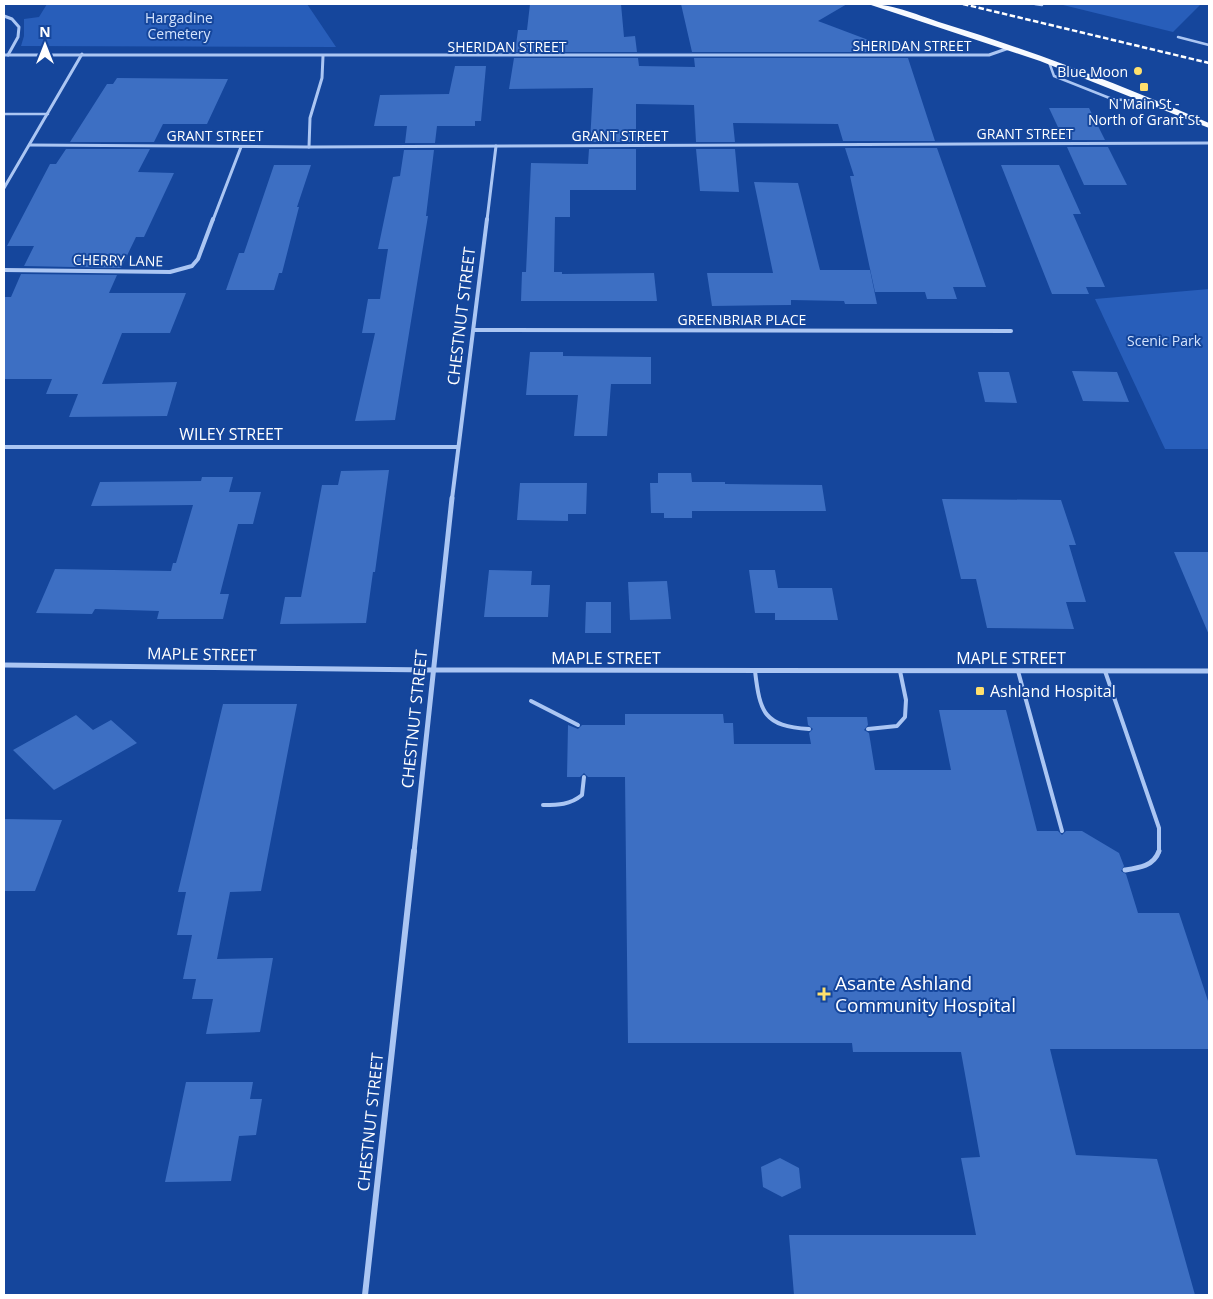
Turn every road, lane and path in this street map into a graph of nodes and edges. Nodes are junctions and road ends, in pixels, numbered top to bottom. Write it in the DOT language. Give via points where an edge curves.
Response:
graph roads {
  1 [pos="872,4"];
  2 [pos="1035,4"];
  3 [pos="1042,5"];
  4 [pos="4,16"];
  5 [pos="1178,37"];
  6 [pos="1209,45"];
  7 [pos="1010,48"];
  8 [pos="82,54"];
  9 [pos="6,55"];
  10 [pos="323,56"];
  11 [pos="1049,62"];
  12 [pos="1154,102"];
  13 [pos="4,114"];
  14 [pos="48,114"];
  15 [pos="1209,126"];
  16 [pos="1209,143"];
  17 [pos="30,145"];
  18 [pos="496,146"];
  19 [pos="241,147"];
  20 [pos="309,147"];
  21 [pos="4,188"];
  22 [pos="4,270"];
  23 [pos="474,330"];
  24 [pos="1010,331"];
  25 [pos="4,447"];
  26 [pos="458,447"];
  27 [pos="4,665"];
  28 [pos="433,670"];
  29 [pos="755,671"];
  30 [pos="900,671"];
  31 [pos="1018,671"];
  32 [pos="1105,671"];
  33 [pos="1209,671"];
  34 [pos="532,701"];
  35 [pos="578,725"];
  36 [pos="809,729"];
  37 [pos="868,729"];
  38 [pos="584,776"];
  39 [pos="543,805"];
  40 [pos="1062,831"];
  41 [pos="1125,870"];
  42 [pos="365,1295"];
  1 -- 7 [label="main road"];
  2 -- 3 [label="lane"];
  4 -- 9 [label="street" via="17,22 20,32"];
  5 -- 6 [label="lane"];
  7 -- 10 [label="street, SHERIDAN STREET" via="989,55"];
  7 -- 11 [label="main road"];
  8 -- 9 [label="street, SHERIDAN STREET"];
  8 -- 10 [label="street, SHERIDAN STREET"];
  8 -- 14 [label="street"];
  10 -- 20 [label="street" via="322,78 310,118"];
  11 -- 12 [label="main road"];
  11 -- 12 [label="lane" via="1054,76 1112,99"];
  12 -- 15 [label="main road"];
  13 -- 14 [label="lane"];
  14 -- 17 [label="street"];
  16 -- 18 [label="street, GRANT STREET"];
  17 -- 19 [label="street, GRANT STREET"];
  17 -- 21 [label="street"];
  18 -- 20 [label="street, GRANT STREET"];
  18 -- 23 [label="street, CHESTNUT STREET"];
  19 -- 20 [label="street, GRANT STREET"];
  19 -- 22 [label="street, CHERRY LANE" via="198,259 192,266 170,272"];
  23 -- 24 [label="street, GREENBRIAR PLACE"];
  23 -- 26 [label="street, CHESTNUT STREET"];
  25 -- 26 [label="street, WILEY STREET"];
  26 -- 28 [label="street, CHESTNUT STREET"];
  27 -- 28 [label="street, MAPLE STREET"];
  28 -- 29 [label="street, MAPLE STREET"];
  28 -- 42 [label="street, CHESTNUT STREET"];
  29 -- 30 [label="street, MAPLE STREET"];
  29 -- 36 [label="lane" via="762,710 775,723 792,729"];
  30 -- 31 [label="street, MAPLE STREET"];
  30 -- 37 [label="lane" via="906,700 905,717 897,726"];
  31 -- 32 [label="street, MAPLE STREET"];
  31 -- 40 [label="lane"];
  32 -- 33 [label="street, MAPLE STREET"];
  32 -- 41 [label="lane" via="1162,843 1156,860 1142,868"];
  34 -- 35 [label="lane"];
  38 -- 39 [label="lane" via="582,795 576,802"];
}
